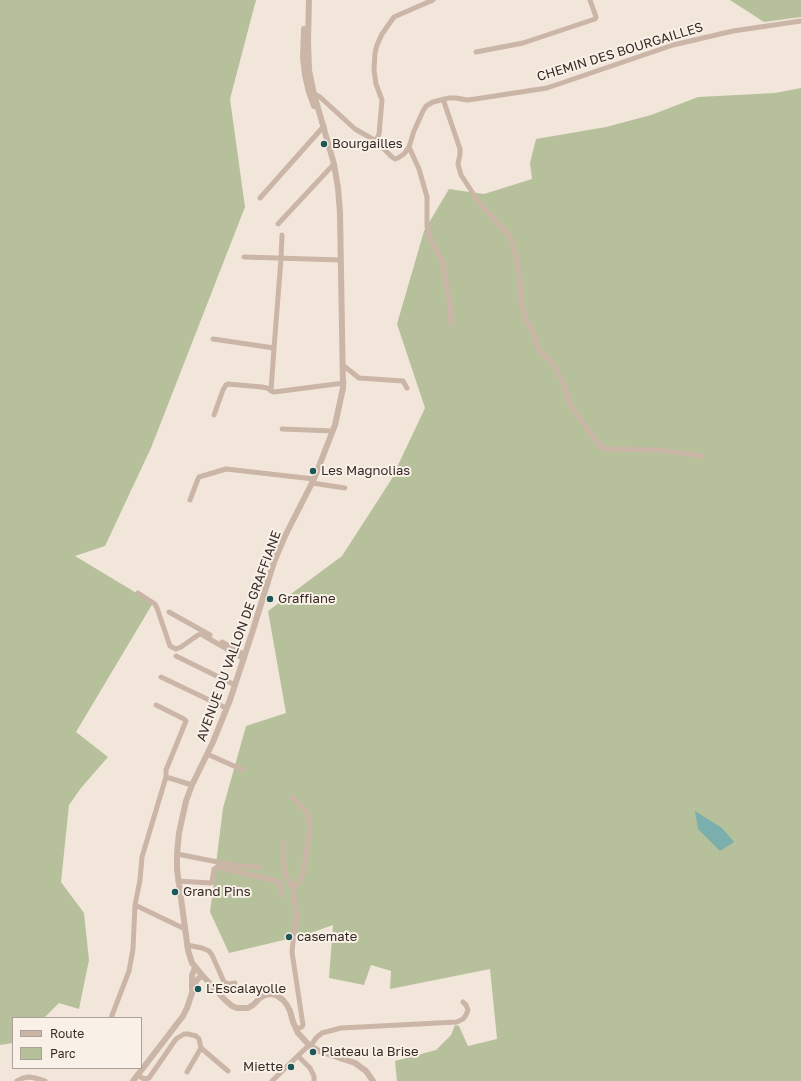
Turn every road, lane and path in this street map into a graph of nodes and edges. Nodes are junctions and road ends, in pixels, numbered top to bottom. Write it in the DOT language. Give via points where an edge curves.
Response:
graph roads {
  1 [pos="307,0"];
  2 [pos="433,0"];
  3 [pos="590,0"];
  4 [pos="801,21"];
  5 [pos="476,52"];
  6 [pos="312,94"];
  7 [pos="443,99"];
  8 [pos="323,127"];
  9 [pos="376,141"];
  10 [pos="409,147"];
  11 [pos="334,164"];
  12 [pos="260,198"];
  13 [pos="278,224"];
  14 [pos="282,235"];
  15 [pos="244,257"];
  16 [pos="281,259"];
  17 [pos="341,260"];
  18 [pos="451,324"];
  19 [pos="213,339"];
  20 [pos="274,348"];
  21 [pos="344,366"];
  22 [pos="344,383"];
  23 [pos="407,388"];
  24 [pos="271,391"];
  25 [pos="214,415"];
  26 [pos="282,429"];
  27 [pos="333,431"];
  28 [pos="701,456"];
  29 [pos="313,481"];
  30 [pos="345,488"];
  31 [pos="190,500"];
  32 [pos="138,593"];
  33 [pos="169,612"];
  34 [pos="176,656"];
  35 [pos="244,657"];
  36 [pos="161,677"];
  37 [pos="235,685"];
  38 [pos="156,705"];
  39 [pos="226,708"];
  40 [pos="207,754"];
  41 [pos="243,770"];
  42 [pos="166,777"];
  43 [pos="192,785"];
  44 [pos="292,797"];
  45 [pos="283,844"];
  46 [pos="177,854"];
  47 [pos="259,867"];
  48 [pos="178,881"];
  49 [pos="293,888"];
  50 [pos="282,896"];
  51 [pos="135,905"];
  52 [pos="185,929"];
  53 [pos="187,945"];
  54 [pos="195,968"];
  55 [pos="202,975"];
  56 [pos="235,983"];
  57 [pos="192,992"];
  58 [pos="463,1002"];
  59 [pos="111,1017"];
  60 [pos="296,1029"];
  61 [pos="309,1045"];
  62 [pos="201,1048"];
  63 [pos="298,1056"];
  64 [pos="142,1069"];
  65 [pos="142,1069"];
  66 [pos="228,1071"];
  67 [pos="187,1072"];
  68 [pos="137,1075"];
  69 [pos="18,1081"];
  70 [pos="45,1081"];
  71 [pos="133,1081"];
  72 [pos="272,1081"];
  73 [pos="314,1081"];
  74 [pos="373,1081"];
  1 -- 6 [label="street, AVENUE DU VALLON DE GRAFFIANE"];
  2 -- 9 [label="street" via="394,18 377,45 374,53 374,70 382,100"];
  3 -- 5 [label="street" via="595,19 523,43"];
  4 -- 7 [label="street, CHEMIN DES BOURGAILLES" via="733,31 680,43 547,88 468,100"];
  6 -- 8 [label="street, AVENUE DU VALLON DE GRAFFIANE"];
  6 -- 9 [label="street" via="320,97 355,129"];
  7 -- 10 [label="street, CHEMIN DES BOURGAILLES" via="430,104 423,111"];
  7 -- 28 [label="street" via="460,150 458,164 461,175 478,201 510,237 520,276 521,304 538,350 554,365 569,403 598,444 607,449 660,450"];
  8 -- 11 [label="street, AVENUE DU VALLON DE GRAFFIANE"];
  8 -- 12 [label="street"];
  9 -- 10 [label="street" via="395,158 401,156"];
  10 -- 18 [label="street" via="427,197 427,226 442,263"];
  11 -- 13 [label="street"];
  11 -- 17 [label="street, AVENUE DU VALLON DE GRAFFIANE" via="338,191"];
  14 -- 16 [label="street"];
  15 -- 16 [label="street"];
  16 -- 17 [label="street"];
  16 -- 20 [label="street"];
  17 -- 21 [label="street, AVENUE DU VALLON DE GRAFFIANE"];
  19 -- 20 [label="street"];
  20 -- 24 [label="street"];
  21 -- 22 [label="street, AVENUE DU VALLON DE GRAFFIANE"];
  21 -- 23 [label="street" via="359,378 403,381"];
  22 -- 24 [label="street"];
  22 -- 27 [label="street, AVENUE DU VALLON DE GRAFFIANE"];
  24 -- 25 [label="street" via="262,387 228,384 223,390"];
  26 -- 27 [label="street"];
  27 -- 29 [label="street, AVENUE DU VALLON DE GRAFFIANE"];
  29 -- 30 [label="street"];
  29 -- 31 [label="street" via="226,469 199,477"];
  29 -- 35 [label="street, AVENUE DU VALLON DE GRAFFIANE" via="274,562"];
  32 -- 35 [label="street" via="157,608 170,646 176,649 201,634"];
  33 -- 35 [label="street"];
  34 -- 37 [label="street"];
  35 -- 37 [label="street, AVENUE DU VALLON DE GRAFFIANE"];
  36 -- 39 [label="street"];
  37 -- 39 [label="street, AVENUE DU VALLON DE GRAFFIANE"];
  38 -- 42 [label="street" via="186,722 166,770"];
  39 -- 40 [label="street, AVENUE DU VALLON DE GRAFFIANE"];
  40 -- 41 [label="street"];
  40 -- 43 [label="street, AVENUE DU VALLON DE GRAFFIANE"];
  42 -- 43 [label="street"];
  42 -- 51 [label="street" via="142,857"];
  43 -- 46 [label="street, AVENUE DU VALLON DE GRAFFIANE" via="186,801"];
  44 -- 49 [label="street" via="308,814 310,827 303,874"];
  45 -- 49 [label="street" via="284,868"];
  46 -- 47 [label="street" via="238,866"];
  46 -- 48 [label="street, AVENUE DU VALLON DE GRAFFIANE"];
  48 -- 50 [label="street" via="211,883 216,867 277,881 280,883"];
  48 -- 52 [label="street, AVENUE DU VALLON DE GRAFFIANE"];
  49 -- 60 [label="street" via="297,920 292,952 302,1025 302,1028"];
  51 -- 52 [label="street"];
  51 -- 59 [label="street" via="129,971"];
  52 -- 53 [label="street, AVENUE DU VALLON DE GRAFFIANE"];
  53 -- 54 [label="street, AVENUE DU VALLON DE GRAFFIANE"];
  53 -- 56 [label="street" via="209,951 224,982"];
  54 -- 55 [label="street, AVENUE DU VALLON DE GRAFFIANE"];
  54 -- 57 [label="street" via="192,975"];
  55 -- 57 [label="street"];
  55 -- 60 [label="street, AVENUE DU VALLON DE GRAFFIANE" via="225,1000 237,1008 248,1008 265,995 276,995 290,1011"];
  57 -- 65 [label="street" via="183,1016"];
  58 -- 61 [label="street" via="468,1010 463,1019 456,1022 337,1029 322,1033"];
  60 -- 61 [label="street, AVENUE DU VALLON DE GRAFFIANE"];
  61 -- 63 [label="street"];
  61 -- 74 [label="street" via="355,1063 366,1071"];
  62 -- 66 [label="street"];
  62 -- 67 [label="street"];
  62 -- 68 [label="street" via="196,1036 184,1034 176,1039 149,1078 144,1079"];
  63 -- 72 [label="street"];
  63 -- 73 [label="street" via="310,1068"];
  64 -- 68 [label="street"];
  68 -- 71 [label="street"];
  69 -- 70 [label="street" via="29,1077"];
}
